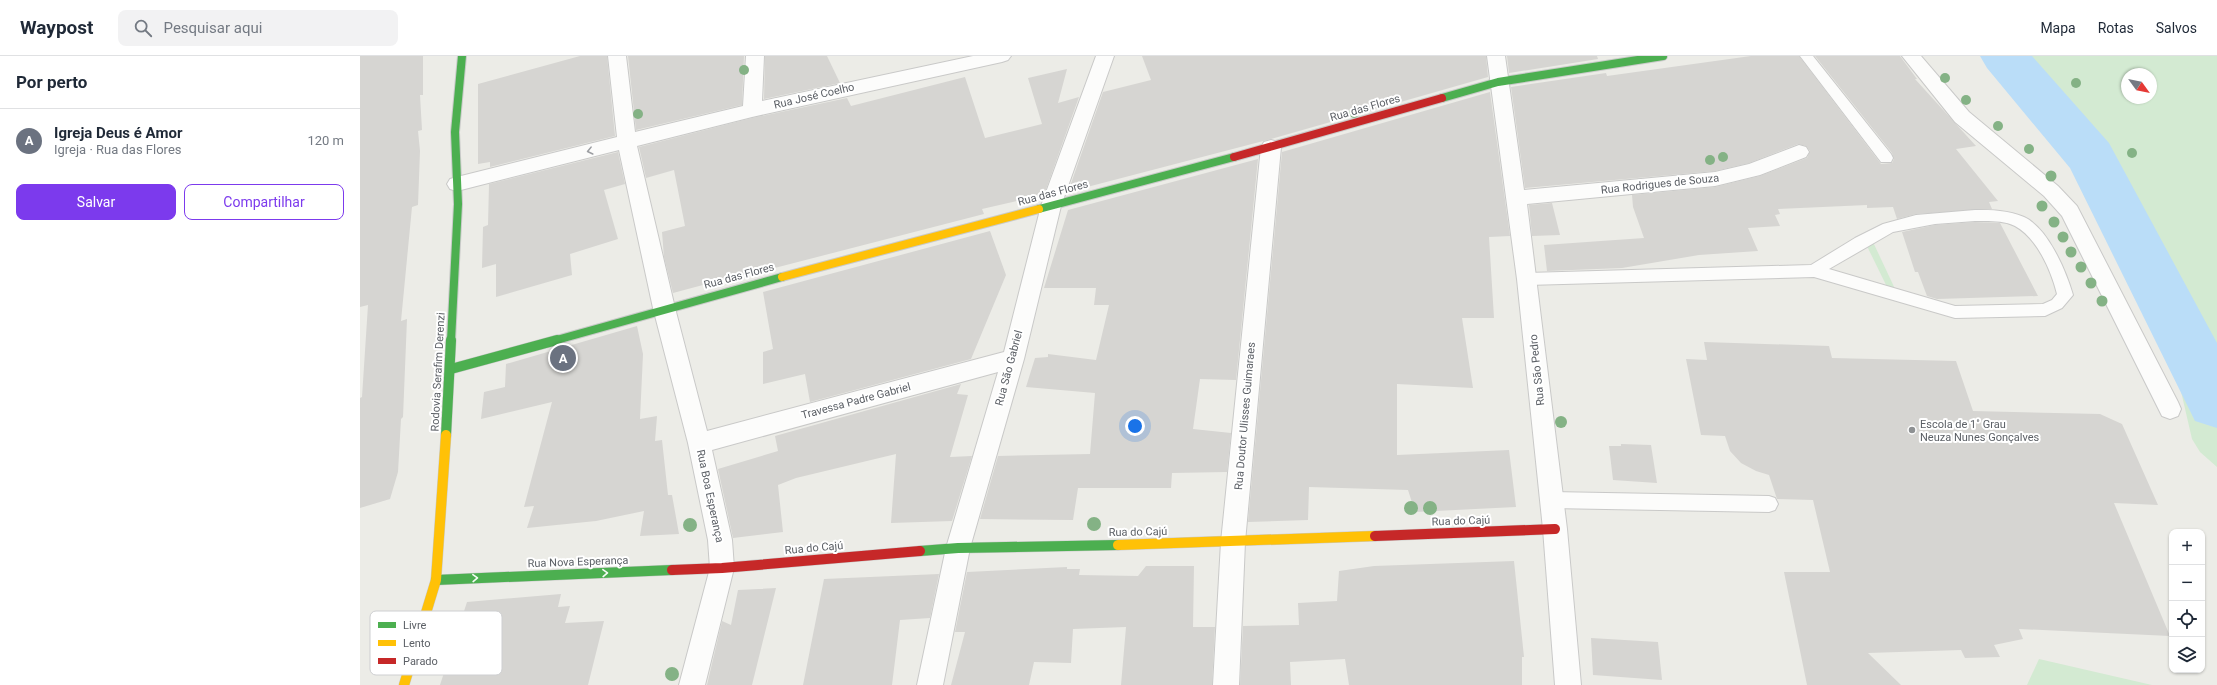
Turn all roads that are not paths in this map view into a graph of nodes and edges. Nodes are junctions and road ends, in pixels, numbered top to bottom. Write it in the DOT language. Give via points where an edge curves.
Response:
graph roads {
  1 [pos="462,56"];
  2 [pos="617,56"];
  3 [pos="755,56"];
  4 [pos="1002,56"];
  5 [pos="1105,56"];
  6 [pos="1496,56"];
  7 [pos="1663,56"];
  8 [pos="1806,56"];
  9 [pos="1911,56"];
  10 [pos="939,62"];
  11 [pos="1498,82"];
  12 [pos="752,110"];
  13 [pos="627,142"];
  14 [pos="1271,147"];
  15 [pos="1799,152"];
  16 [pos="1886,158"];
  17 [pos="457,184"];
  18 [pos="1516,198"];
  19 [pos="1051,206"];
  20 [pos="1814,271"];
  21 [pos="1527,279"];
  22 [pos="664,308"];
  23 [pos="1013,359"];
  24 [pos="451,369"];
  25 [pos="2170,409"];
  26 [pos="699,443"];
  27 [pos="1551,500"];
  28 [pos="1769,504"];
  29 [pos="1555,529"];
  30 [pos="1233,542"];
  31 [pos="958,548"];
  32 [pos="722,568"];
  33 [pos="436,580"];
  34 [pos="427,611"];
  35 [pos="407,675"];
  36 [pos="404,685"];
  37 [pos="692,685"];
  38 [pos="930,685"];
  39 [pos="1226,685"];
  40 [pos="1568,685"];
  1 -- 17 [label="street, Rodovia Serafim Derenzi" via="455,132"];
  2 -- 13 [label="street"];
  3 -- 12 [label="street"];
  4 -- 10 [label="street, Rua José Coelho"];
  5 -- 19 [label="street, Rua São Gabriel"];
  6 -- 11 [label="street, Rua São Pedro"];
  7 -- 11 [label="street, Rua das Flores"];
  8 -- 16 [label="lane"];
  9 -- 25 [label="street" via="1962,117 2036,178 2070,211"];
  10 -- 12 [label="street, Rua José Coelho"];
  11 -- 14 [label="street, Rua das Flores"];
  11 -- 18 [label="street, Rua São Pedro"];
  12 -- 13 [label="street, Rua José Coelho"];
  13 -- 17 [label="street, Rua José Coelho, one-way"];
  13 -- 22 [label="street"];
  14 -- 19 [label="street, Rua das Flores"];
  14 -- 30 [label="street, Rua Doutor Ulisses Guimaraes"];
  15 -- 18 [label="street, Rua Rodrigues de Souza" via="1753,170 1715,179"];
  17 -- 24 [label="street, Rodovia Serafim Derenzi"];
  18 -- 21 [label="street, Rua São Pedro"];
  19 -- 22 [label="street, Rua das Flores"];
  19 -- 23 [label="street, Rua São Gabriel"];
  20 -- 20 [label="lane" via="1955,312 2045,310 2057,304 2065,295 2062,280 2034,231 2020,221 2008,217 1969,216 1912,220 1888,228 1854,245"];
  20 -- 21 [label="lane"];
  21 -- 27 [label="street, Rua São Pedro"];
  22 -- 24 [label="street, Rua das Flores"];
  22 -- 26 [label="street, Rua Boa Esperança"];
  23 -- 26 [label="street, Travessa Padre Gabriel"];
  23 -- 31 [label="street, Rua São Gabriel"];
  24 -- 33 [label="street, Rodovia Serafim Derenzi"];
  26 -- 32 [label="street, Rua Boa Esperança" via="720,540"];
  27 -- 28 [label="lane"];
  27 -- 29 [label="street, Rua São Pedro"];
  29 -- 30 [label="street, Rua do Cajú"];
  29 -- 40 [label="street, Rua São Pedro"];
  30 -- 31 [label="street, Rua do Cajú"];
  30 -- 39 [label="street, Rua Doutor Ulisses Guimaraes"];
  31 -- 32 [label="street, Rua do Cajú"];
  31 -- 38 [label="street, Rua São Gabriel"];
  33 -- 32 [label="street, Rua Nova Esperança, one-way"];
  32 -- 37 [label="street, Rua Boa Esperança"];
  33 -- 34 [label="street, Rodovia Serafim Derenzi"];
  35 -- 36 [label="street, Rodovia Serafim Derenzi"];
}
